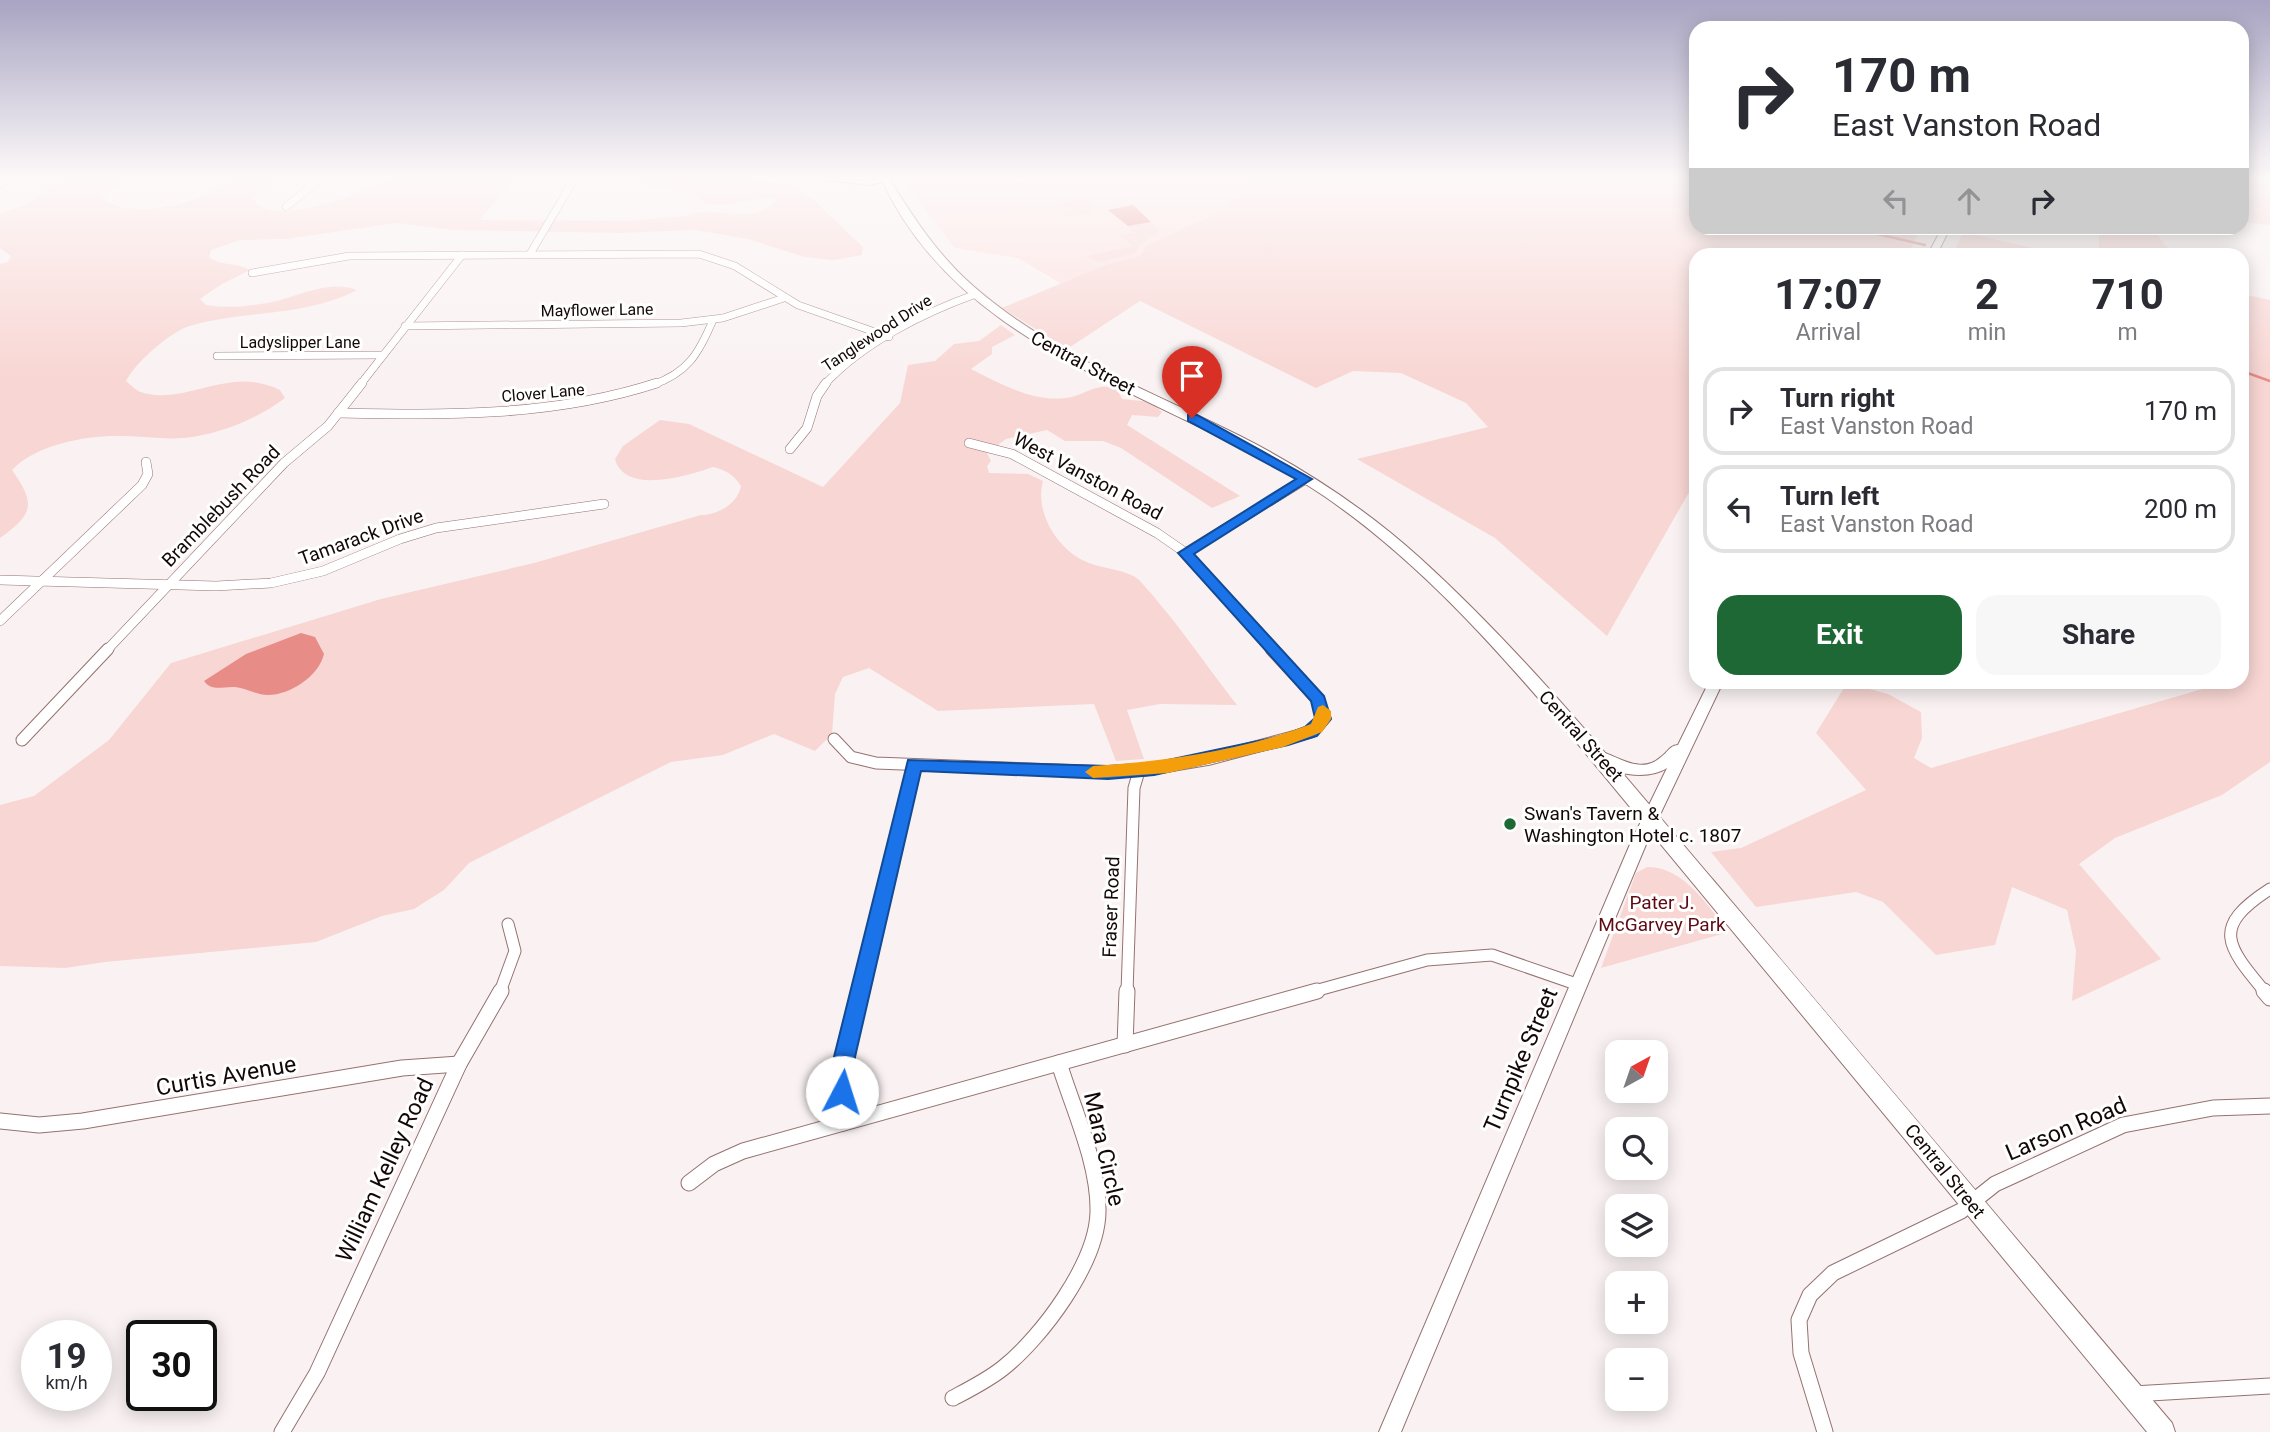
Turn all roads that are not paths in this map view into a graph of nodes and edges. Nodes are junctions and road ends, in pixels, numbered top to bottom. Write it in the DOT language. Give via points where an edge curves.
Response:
graph roads {
  1 [pos="535,245"];
  2 [pos="929,245"];
  3 [pos="530,254"];
  4 [pos="462,255"];
  5 [pos="252,273"];
  6 [pos="976,294"];
  7 [pos="785,298"];
  8 [pos="713,320"];
  9 [pos="405,326"];
  10 [pos="889,337"];
  11 [pos="382,355"];
  12 [pos="218,356"];
  13 [pos="338,413"];
  14 [pos="969,443"];
  15 [pos="790,449"];
  16 [pos="146,462"];
  17 [pos="1306,479"];
  18 [pos="604,505"];
  19 [pos="1185,553"];
  20 [pos="0,580"];
  21 [pos="43,580"];
  22 [pos="170,584"];
  23 [pos="0,621"];
  24 [pos="1713,689"];
  25 [pos="1703,711"];
  26 [pos="834,739"];
  27 [pos="22,740"];
  28 [pos="1599,756"];
  29 [pos="914,765"];
  30 [pos="1139,771"];
  31 [pos="1651,819"];
  32 [pos="2270,889"];
  33 [pos="508,925"];
  34 [pos="1579,985"];
  35 [pos="2270,998"];
  36 [pos="1125,1045"];
  37 [pos="1059,1063"];
  38 [pos="458,1064"];
  39 [pos="2270,1106"];
  40 [pos="0,1121"];
  41 [pos="843,1123"];
  42 [pos="690,1183"];
  43 [pos="1970,1203"];
  44 [pos="2270,1386"];
  45 [pos="2131,1394"];
  46 [pos="953,1398"];
  47 [pos="282,1432"];
  48 [pos="1390,1432"];
  49 [pos="1825,1432"];
  50 [pos="2162,1432"];
  1 -- 3 [label="street"];
  2 -- 6 [label="main road, Central Street"];
  3 -- 4 [label="street"];
  3 -- 7 [label="street" via="706,256 735,264"];
  4 -- 5 [label="street" via="339,257"];
  4 -- 9 [label="street, Bramblebush Road"];
  6 -- 10 [label="street, Tanglewood Drive" via="940,307"];
  6 -- 17 [label="main road, Central Street" via="1046,346 1235,438"];
  7 -- 8 [label="street, Mayflower Lane"];
  7 -- 10 [label="street"];
  8 -- 9 [label="street, Mayflower Lane"];
  8 -- 13 [label="street, Clover Lane" via="705,346 682,368 646,387 600,402 547,410"];
  9 -- 11 [label="street, Bramblebush Road"];
  10 -- 15 [label="street, Tanglewood Drive" via="825,384 806,428"];
  11 -- 12 [label="street, Ladyslipper Lane"];
  11 -- 13 [label="street, Bramblebush Road"];
  13 -- 22 [label="street, Bramblebush Road"];
  14 -- 19 [label="street, West Vanston Road" via="1012,454"];
  16 -- 21 [label="street" via="148,474 142,485"];
  17 -- 19 [label="street"];
  17 -- 28 [label="main road, Central Street" via="1416,562"];
  18 -- 22 [label="street, Tamarack Drive" via="436,528 284,581"];
  19 -- 30 [label="street, West Vanston Road" via="1318,700 1324,714 1317,728 1305,734 1210,759"];
  20 -- 21 [label="street, Tamarack Drive"];
  21 -- 22 [label="street, Tamarack Drive"];
  21 -- 23 [label="street"];
  22 -- 27 [label="street, Bramblebush Road"];
  24 -- 25 [label="street, Turnpike Street"];
  25 -- 28 [label="street, Turnpike Street" via="1666,764 1654,770 1633,771"];
  25 -- 31 [label="street, Turnpike Street"];
  26 -- 29 [label="street" via="841,751 862,761"];
  28 -- 31 [label="main road, Central Street"];
  29 -- 30 [label="street"];
  29 -- 41 [label="street" via="845,1057"];
  30 -- 36 [label="street, Fraser Road" via="1134,788"];
  31 -- 34 [label="street, Turnpike Street"];
  31 -- 43 [label="main road, Central Street"];
  32 -- 35 [label="street" via="2236,915 2230,937 2238,958"];
  33 -- 38 [label="street, William Kelley Road" via="514,962"];
  34 -- 36 [label="street" via="1492,955 1427,960"];
  34 -- 48 [label="street, Turnpike Street"];
  36 -- 37 [label="street"];
  37 -- 41 [label="street"];
  37 -- 46 [label="street, Mara Circle" via="1093,1181 1096,1230 1075,1278 1017,1355 992,1377"];
  38 -- 40 [label="street, Curtis Avenue" via="402,1068 83,1121 39,1125"];
  38 -- 47 [label="street, William Kelley Road" via="317,1373"];
  39 -- 43 [label="street, Larson Road" via="2213,1108 2123,1125 1995,1184"];
  41 -- 42 [label="street" via="743,1151 714,1164"];
  43 -- 45 [label="main road, Central Street"];
  43 -- 49 [label="street, Larson Road" via="1833,1273 1810,1296 1799,1320 1801,1353"];
  44 -- 45 [label="street"];
  45 -- 50 [label="main road, Central Street"];
}
